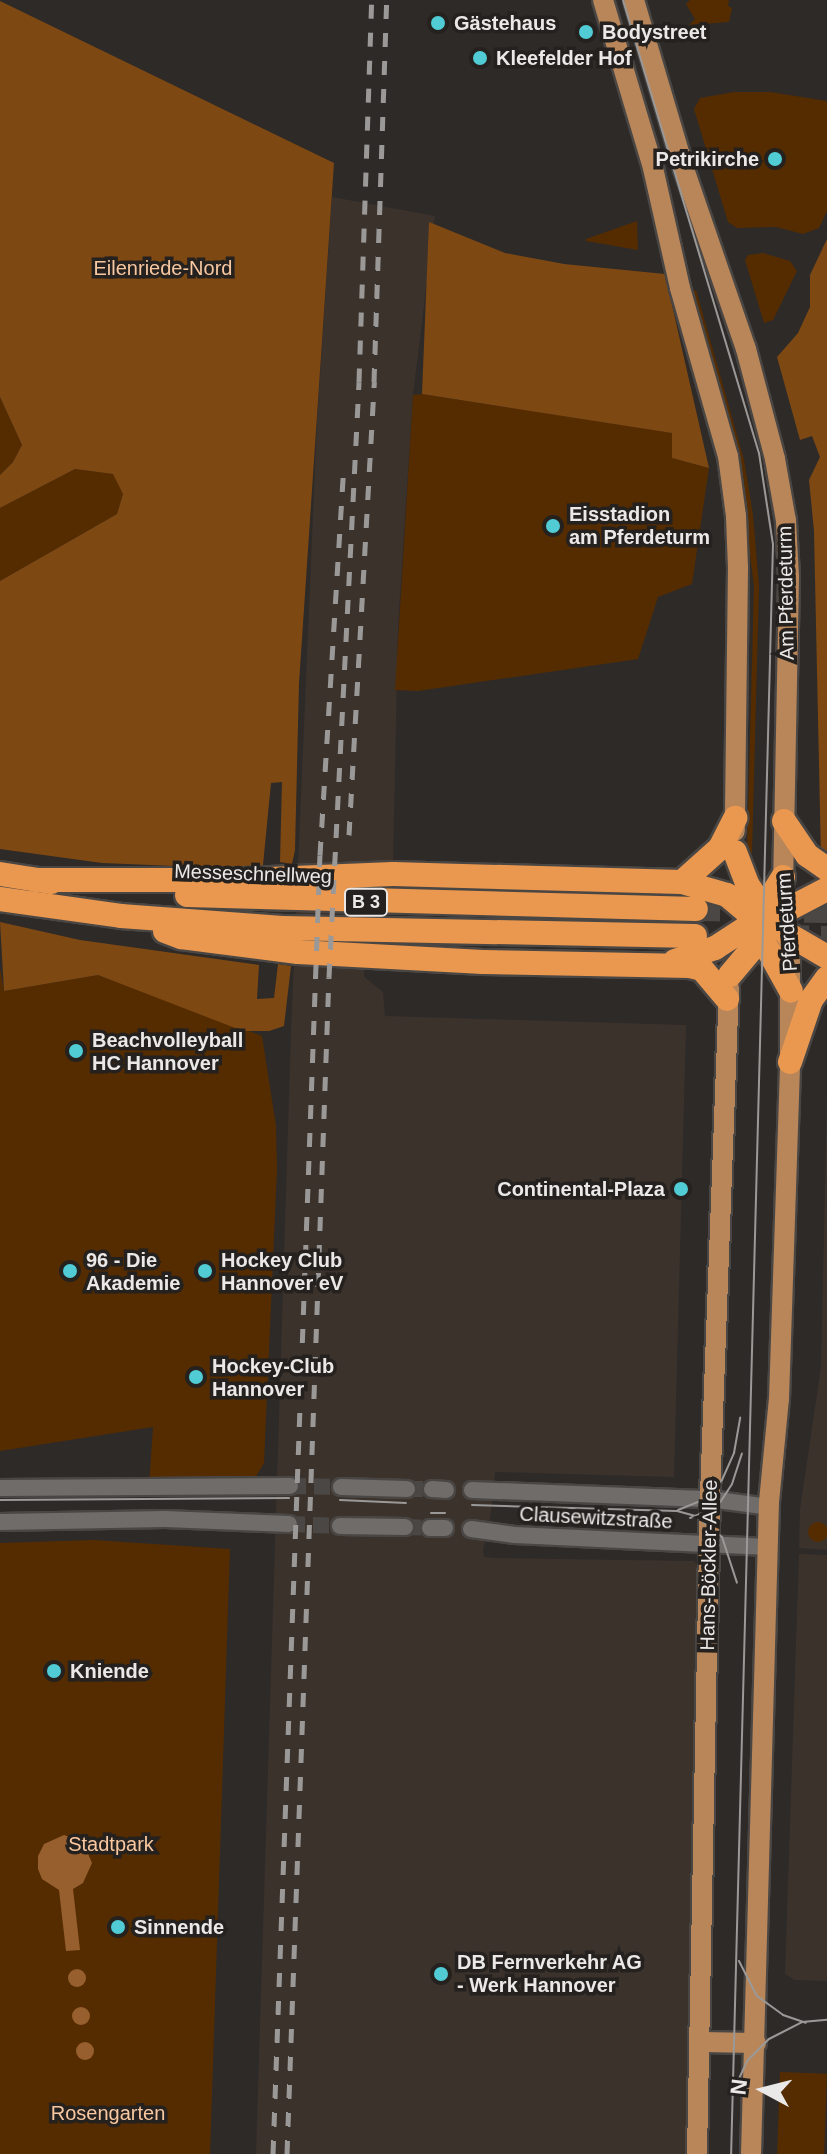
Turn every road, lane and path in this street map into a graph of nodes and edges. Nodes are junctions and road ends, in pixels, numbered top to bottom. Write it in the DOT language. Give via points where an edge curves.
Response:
graph roads {
  1 [pos="603,0"];
  2 [pos="634,0"];
  3 [pos="735,818"];
  4 [pos="784,821"];
  5 [pos="735,852"];
  6 [pos="783,852"];
  7 [pos="827,869"];
  8 [pos="0,874"];
  9 [pos="783,877"];
  10 [pos="36,880"];
  11 [pos="682,882"];
  12 [pos="827,889"];
  13 [pos="0,899"];
  14 [pos="734,901"];
  15 [pos="696,909"];
  16 [pos="121,916"];
  17 [pos="771,923"];
  18 [pos="695,936"];
  19 [pos="733,936"];
  20 [pos="827,957"];
  21 [pos="669,963"];
  22 [pos="827,978"];
  23 [pos="729,987"];
  24 [pos="791,991"];
  25 [pos="790,1062"];
  26 [pos="290,1486"];
  27 [pos="341,1487"];
  28 [pos="0,1488"];
  29 [pos="407,1489"];
  30 [pos="472,1490"];
  31 [pos="710,1499"];
  32 [pos="770,1507"];
  33 [pos="0,1522"];
  34 [pos="289,1524"];
  35 [pos="340,1526"];
  36 [pos="405,1527"];
  37 [pos="471,1529"];
  38 [pos="709,1544"];
  39 [pos="768,1547"];
  40 [pos="700,2042"];
  41 [pos="756,2043"];
  42 [pos="697,2154"];
  43 [pos="751,2154"];
  1 -- 3 [label="main road" via="728,456 736,516"];
  2 -- 4 [label="main road, Am Pferdeturm" via="759,396 786,521"];
  3 -- 5 [label="main road"];
  3 -- 11 [label="highway" via="720,848"];
  4 -- 6 [label="main road, Am Pferdeturm"];
  4 -- 7 [label="highway" via="807,855"];
  5 -- 14 [label="main road"];
  5 -- 17 [label="highway"];
  6 -- 9 [label="main road, Pferdeturm"];
  8 -- 10 [label="highway, Messeschnellweg / B 3"];
  9 -- 17 [label="highway"];
  10 -- 11 [label="highway" via="393,874"];
  10 -- 15 [label="highway, Messeschnellweg / B 3" via="140,893 270,900"];
  11 -- 14 [label="highway"];
  12 -- 17 [label="highway"];
  13 -- 16 [label="highway, B 3"];
  14 -- 17 [label="highway"];
  14 -- 19 [label="main road"];
  16 -- 18 [label="highway, B 3" via="283,928"];
  16 -- 21 [label="highway" via="181,937 298,952 483,962"];
  17 -- 19 [label="highway"];
  17 -- 20 [label="highway"];
  17 -- 23 [label="highway"];
  17 -- 24 [label="highway"];
  19 -- 21 [label="highway" via="709,951"];
  19 -- 23 [label="main road"];
  21 -- 23 [label="highway" via="702,969"];
  22 -- 25 [label="highway" via="811,1000"];
  23 -- 31 [label="main road, Hans-Böckler-Allee"];
  24 -- 25 [label="main road"];
  25 -- 32 [label="main road" via="779,1399"];
  26 -- 28 [label="street"];
  27 -- 29 [label="street"];
  30 -- 31 [label="street, Clausewitzstraße"];
  31 -- 32 [label="street, Clausewitzstraße"];
  31 -- 38 [label="main road, Hans-Böckler-Allee"];
  32 -- 39 [label="main road"];
  33 -- 34 [label="street" via="165,1519"];
  35 -- 36 [label="street"];
  37 -- 38 [label="street, Clausewitzstraße"];
  38 -- 39 [label="street, Clausewitzstraße"];
  38 -- 40 [label="main road, Hans-Böckler-Allee"];
  39 -- 41 [label="main road"];
  40 -- 41 [label="main road"];
  40 -- 42 [label="main road, Hans-Böckler-Allee"];
  41 -- 43 [label="main road"];
}
